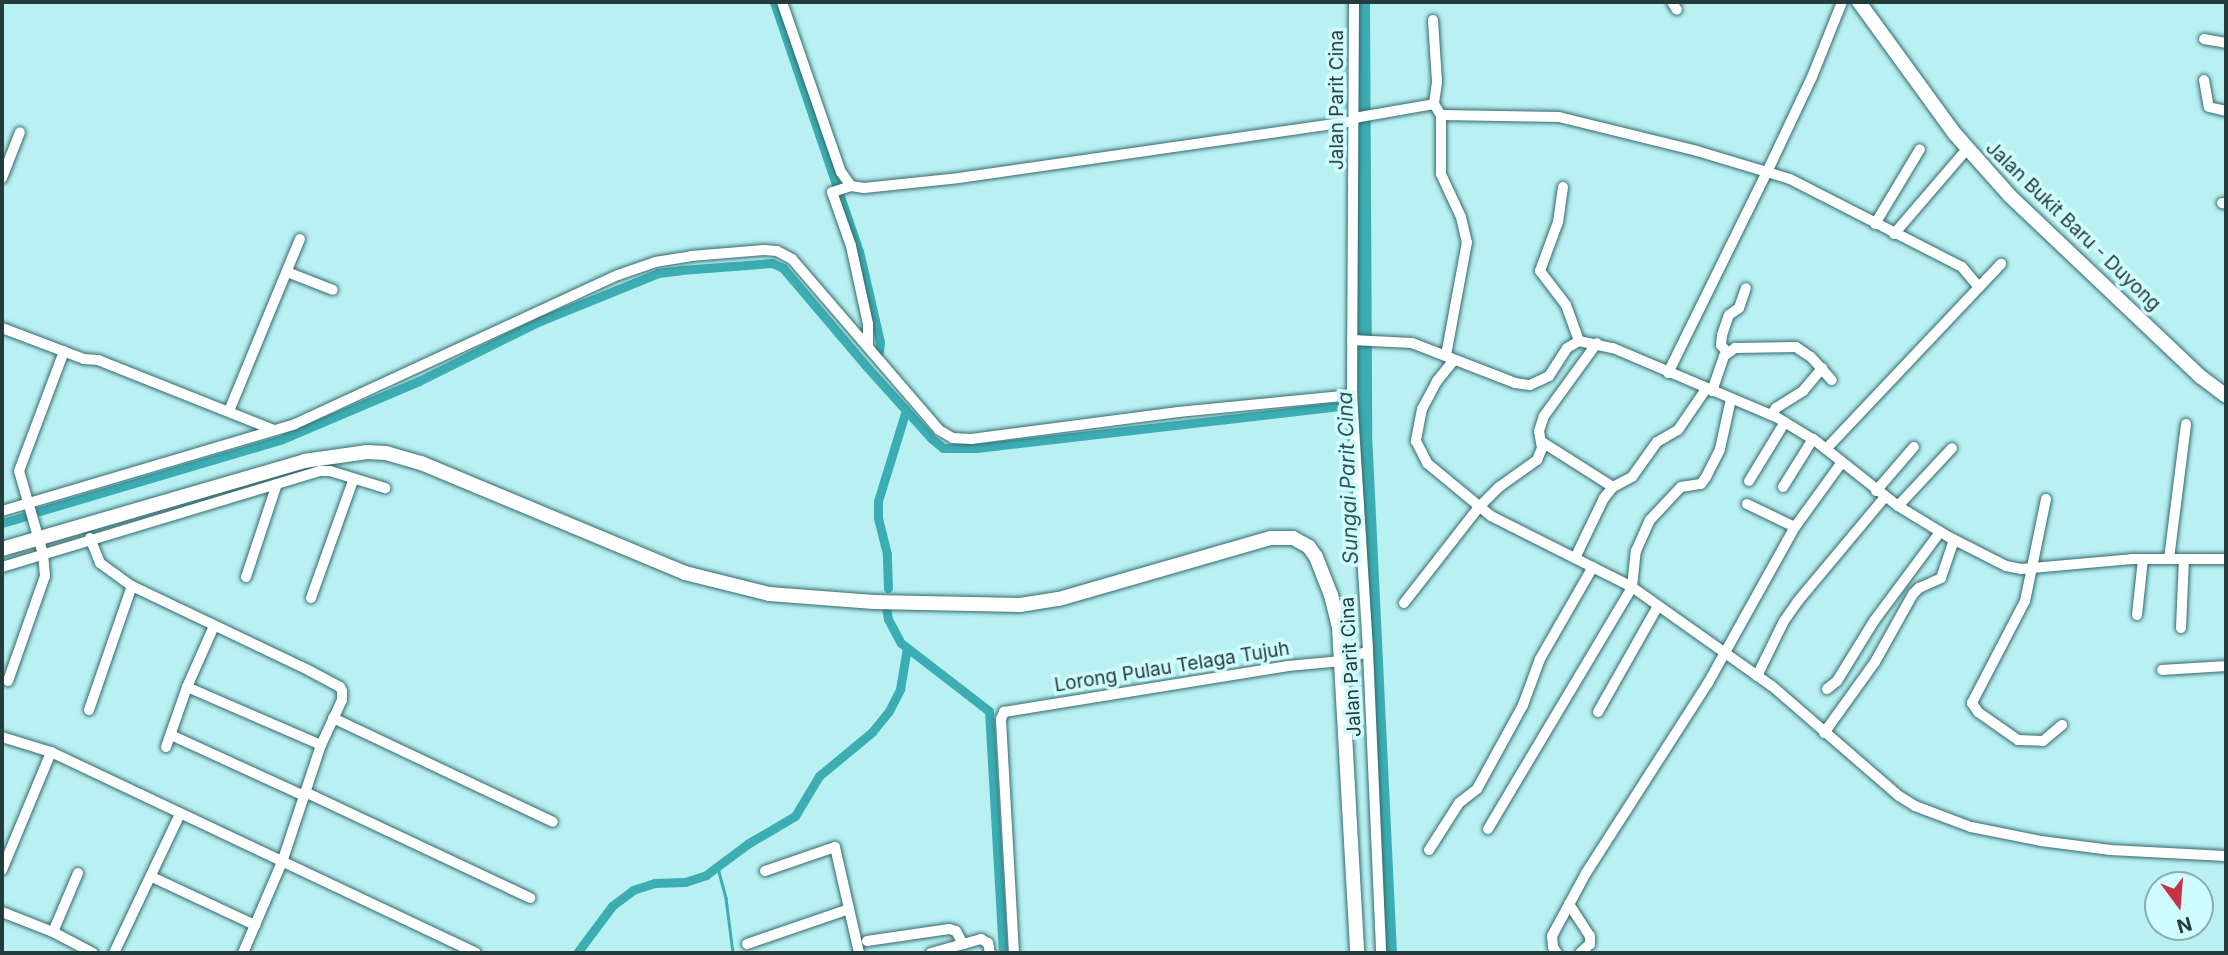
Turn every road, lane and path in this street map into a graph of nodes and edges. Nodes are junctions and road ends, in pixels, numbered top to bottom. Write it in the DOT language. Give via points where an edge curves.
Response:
graph roads {
  1 [pos="782,2"];
  2 [pos="1354,2"];
  3 [pos="1842,2"];
  4 [pos="1858,2"];
  5 [pos="1433,20"];
  6 [pos="2204,39"];
  7 [pos="2226,43"];
  8 [pos="2204,80"];
  9 [pos="1434,104"];
  10 [pos="2226,111"];
  11 [pos="1441,115"];
  12 [pos="1359,118"];
  13 [pos="20,132"];
  14 [pos="1920,149"];
  15 [pos="1967,149"];
  16 [pos="1767,172"];
  17 [pos="2,178"];
  18 [pos="850,187"];
  19 [pos="1563,187"];
  20 [pos="1875,224"];
  21 [pos="1894,234"];
  22 [pos="300,239"];
  23 [pos="2001,264"];
  24 [pos="287,272"];
  25 [pos="1979,287"];
  26 [pos="1745,288"];
  27 [pos="333,290"];
  28 [pos="2,328"];
  29 [pos="1354,340"];
  30 [pos="1579,341"];
  31 [pos="1597,343"];
  32 [pos="868,347"];
  33 [pos="64,351"];
  34 [pos="1727,352"];
  35 [pos="1450,358"];
  36 [pos="1822,368"];
  37 [pos="1668,373"];
  38 [pos="1832,380"];
  39 [pos="1709,390"];
  40 [pos="1352,395"];
  41 [pos="2226,396"];
  42 [pos="1731,399"];
  43 [pos="229,411"];
  44 [pos="1771,415"];
  45 [pos="1785,422"];
  46 [pos="2186,425"];
  47 [pos="275,430"];
  48 [pos="1813,439"];
  49 [pos="1542,442"];
  50 [pos="1914,447"];
  51 [pos="1952,448"];
  52 [pos="1826,449"];
  53 [pos="1842,462"];
  54 [pos="355,478"];
  55 [pos="1749,481"];
  56 [pos="277,484"];
  57 [pos="1783,487"];
  58 [pos="385,488"];
  59 [pos="1613,488"];
  60 [pos="1881,494"];
  61 [pos="2046,499"];
  62 [pos="27,503"];
  63 [pos="1746,504"];
  64 [pos="1898,506"];
  65 [pos="1479,507"];
  66 [pos="2,511"];
  67 [pos="1795,527"];
  68 [pos="1940,532"];
  69 [pos="38,538"];
  70 [pos="90,538"];
  71 [pos="1954,540"];
  72 [pos="2,549"];
  73 [pos="43,554"];
  74 [pos="1575,558"];
  75 [pos="2143,559"];
  76 [pos="2169,559"];
  77 [pos="2184,559"];
  78 [pos="2226,559"];
  79 [pos="2,567"];
  80 [pos="1593,567"];
  81 [pos="2033,568"];
  82 [pos="246,577"];
  83 [pos="132,586"];
  84 [pos="1633,587"];
  85 [pos="311,598"];
  86 [pos="1404,603"];
  87 [pos="1658,606"];
  88 [pos="2137,615"];
  89 [pos="214,626"];
  90 [pos="2181,628"];
  91 [pos="1368,651"];
  92 [pos="1723,652"];
  93 [pos="1342,661"];
  94 [pos="2226,666"];
  95 [pos="2162,670"];
  96 [pos="1757,676"];
  97 [pos="8,681"];
  98 [pos="187,687"];
  99 [pos="1827,689"];
  100 [pos="89,710"];
  101 [pos="1598,712"];
  102 [pos="333,719"];
  103 [pos="2062,725"];
  104 [pos="1824,733"];
  105 [pos="170,735"];
  106 [pos="2,737"];
  107 [pos="321,745"];
  108 [pos="166,747"];
  109 [pos="51,752"];
  110 [pos="304,794"];
  111 [pos="180,814"];
  112 [pos="553,822"];
  113 [pos="1488,830"];
  114 [pos="1429,850"];
  115 [pos="2226,856"];
  116 [pos="282,862"];
  117 [pos="2,870"];
  118 [pos="765,871"];
  119 [pos="78,873"];
  120 [pos="152,877"];
  121 [pos="530,898"];
  122 [pos="1569,904"];
  123 [pos="849,909"];
  124 [pos="2,912"];
  125 [pos="255,925"];
  126 [pos="52,932"];
  127 [pos="867,941"];
  128 [pos="747,944"];
  129 [pos="963,944"];
  130 [pos="93,953"];
  131 [pos="114,953"];
  132 [pos="243,953"];
  133 [pos="476,953"];
  134 [pos="859,953"];
  135 [pos="931,953"];
  136 [pos="990,953"];
  137 [pos="1014,953"];
  138 [pos="1357,953"];
  139 [pos="1381,953"];
  140 [pos="1557,953"];
  141 [pos="1580,953"];
  1 -- 18 [label="street"];
  2 -- 12 [label="street, Jalan Parit Cina"];
  3 -- 16 [label="street"];
  4 -- 15 [label="main road, Jalan Bukit Baru - Duyong"];
  5 -- 9 [label="street"];
  6 -- 7 [label="street"];
  8 -- 10 [label="street" via="2209,107"];
  9 -- 11 [label="street"];
  9 -- 12 [label="street"];
  11 -- 16 [label="street" via="1559,117"];
  11 -- 35 [label="street" via="1441,174 1467,242"];
  12 -- 18 [label="street" via="959,178"];
  12 -- 29 [label="street, Jalan Parit Cina"];
  13 -- 17 [label="street"];
  14 -- 20 [label="street"];
  15 -- 21 [label="street"];
  15 -- 41 [label="main road, Jalan Bukit Baru - Duyong" via="2039,225"];
  16 -- 20 [label="street" via="1790,179"];
  16 -- 37 [label="street"];
  18 -- 32 [label="street" via="834,190 832,195 848,234 867,314"];
  19 -- 30 [label="street" via="1558,222 1540,271 1566,305"];
  20 -- 21 [label="street"];
  21 -- 25 [label="street" via="1962,268"];
  22 -- 24 [label="street"];
  23 -- 25 [label="street"];
  24 -- 27 [label="street"];
  24 -- 43 [label="street"];
  25 -- 52 [label="street"];
  26 -- 34 [label="street" via="1722,335 1721,345"];
  28 -- 33 [label="street"];
  29 -- 35 [label="street" via="1412,344"];
  29 -- 40 [label="street, Jalan Parit Cina"];
  30 -- 31 [label="street"];
  30 -- 35 [label="street" via="1567,348 1549,376 1530,385"];
  31 -- 37 [label="street"];
  31 -- 49 [label="street" via="1544,416 1539,431"];
  32 -- 40 [label="street" via="939,430 962,440"];
  32 -- 47 [label="street" via="786,255 764,250 691,256 618,275"];
  33 -- 43 [label="street" via="98,359"];
  33 -- 62 [label="street" via="19,471"];
  34 -- 36 [label="street" via="1796,347"];
  34 -- 39 [label="street"];
  35 -- 65 [label="street" via="1422,409 1416,441 1427,463"];
  36 -- 38 [label="street"];
  36 -- 44 [label="street" via="1803,391"];
  37 -- 39 [label="street"];
  39 -- 42 [label="street"];
  39 -- 59 [label="street" via="1690,418 1657,442 1632,477"];
  40 -- 91 [label="street, Jalan Parit Cina"];
  42 -- 44 [label="street"];
  42 -- 84 [label="street" via="1720,449 1702,484 1681,487 1650,520 1636,551"];
  43 -- 47 [label="street"];
  44 -- 45 [label="street"];
  45 -- 48 [label="street"];
  45 -- 55 [label="street"];
  46 -- 76 [label="street"];
  47 -- 62 [label="street"];
  48 -- 52 [label="street"];
  48 -- 57 [label="street"];
  49 -- 59 [label="street"];
  49 -- 65 [label="street" via="1531,466"];
  50 -- 60 [label="street"];
  51 -- 64 [label="street"];
  52 -- 53 [label="street"];
  53 -- 60 [label="street"];
  53 -- 67 [label="street"];
  54 -- 56 [label="street" via="325,471"];
  54 -- 58 [label="street"];
  54 -- 85 [label="street"];
  56 -- 70 [label="street"];
  56 -- 82 [label="street"];
  59 -- 74 [label="street" via="1587,527"];
  60 -- 64 [label="street"];
  60 -- 96 [label="street" via="1798,601"];
  61 -- 81 [label="street"];
  62 -- 66 [label="street"];
  62 -- 69 [label="street"];
  63 -- 67 [label="street"];
  64 -- 68 [label="street"];
  65 -- 74 [label="street" via="1509,527"];
  65 -- 86 [label="street"];
  67 -- 92 [label="street"];
  68 -- 71 [label="street"];
  68 -- 99 [label="street"];
  69 -- 72 [label="main road"];
  69 -- 73 [label="street"];
  69 -- 93 [label="main road" via="304,461 367,452 421,463 685,573 769,594 1020,605 1059,599 1282,536 1302,542 1316,557 1335,610"];
  70 -- 73 [label="street"];
  70 -- 83 [label="street" via="100,563"];
  71 -- 81 [label="street" via="2006,566"];
  71 -- 104 [label="street" via="1941,578 1913,594 1875,662"];
  73 -- 79 [label="street"];
  73 -- 97 [label="street" via="45,576"];
  74 -- 80 [label="street"];
  75 -- 76 [label="street"];
  75 -- 81 [label="street"];
  75 -- 88 [label="street"];
  76 -- 77 [label="street"];
  77 -- 78 [label="street"];
  77 -- 90 [label="street"];
  80 -- 84 [label="street"];
  80 -- 114 [label="street" via="1540,659 1523,705 1477,789 1459,803"];
  81 -- 103 [label="street" via="2018,618 1972,703 2018,740 2043,741"];
  83 -- 89 [label="street"];
  83 -- 100 [label="street"];
  84 -- 87 [label="street"];
  84 -- 113 [label="street"];
  87 -- 92 [label="street"];
  87 -- 101 [label="street"];
  89 -- 98 [label="street"];
  89 -- 102 [label="street" via="340,687 342,700"];
  91 -- 93 [label="street, Lorong Pulau Telaga Tujuh"];
  91 -- 139 [label="street, Jalan Parit Cina"];
  92 -- 96 [label="street"];
  92 -- 122 [label="street"];
  93 -- 137 [label="street, Lorong Pulau Telaga Tujuh" via="1008,711 1001,719"];
  93 -- 138 [label="main road"];
  94 -- 95 [label="street"];
  96 -- 104 [label="street"];
  98 -- 105 [label="street"];
  98 -- 107 [label="street"];
  102 -- 107 [label="street"];
  102 -- 112 [label="street"];
  104 -- 115 [label="street" via="1899,796 1971,827 2110,850"];
  105 -- 108 [label="street"];
  105 -- 110 [label="street"];
  106 -- 109 [label="street"];
  107 -- 110 [label="street"];
  109 -- 111 [label="street"];
  109 -- 117 [label="street"];
  110 -- 116 [label="street"];
  110 -- 121 [label="street"];
  111 -- 116 [label="street"];
  111 -- 120 [label="street"];
  116 -- 125 [label="street"];
  116 -- 133 [label="street"];
  118 -- 123 [label="street" via="835,847"];
  119 -- 126 [label="street"];
  120 -- 125 [label="street"];
  120 -- 131 [label="street"];
  122 -- 140 [label="street" via="1552,936"];
  122 -- 141 [label="street" via="1590,936 1590,944"];
  123 -- 128 [label="street"];
  123 -- 134 [label="street"];
  124 -- 126 [label="street"];
  125 -- 132 [label="street"];
  126 -- 130 [label="street"];
  127 -- 129 [label="street" via="949,929 956,931"];
  129 -- 135 [label="street"];
  129 -- 136 [label="street" via="985,939"];
}
